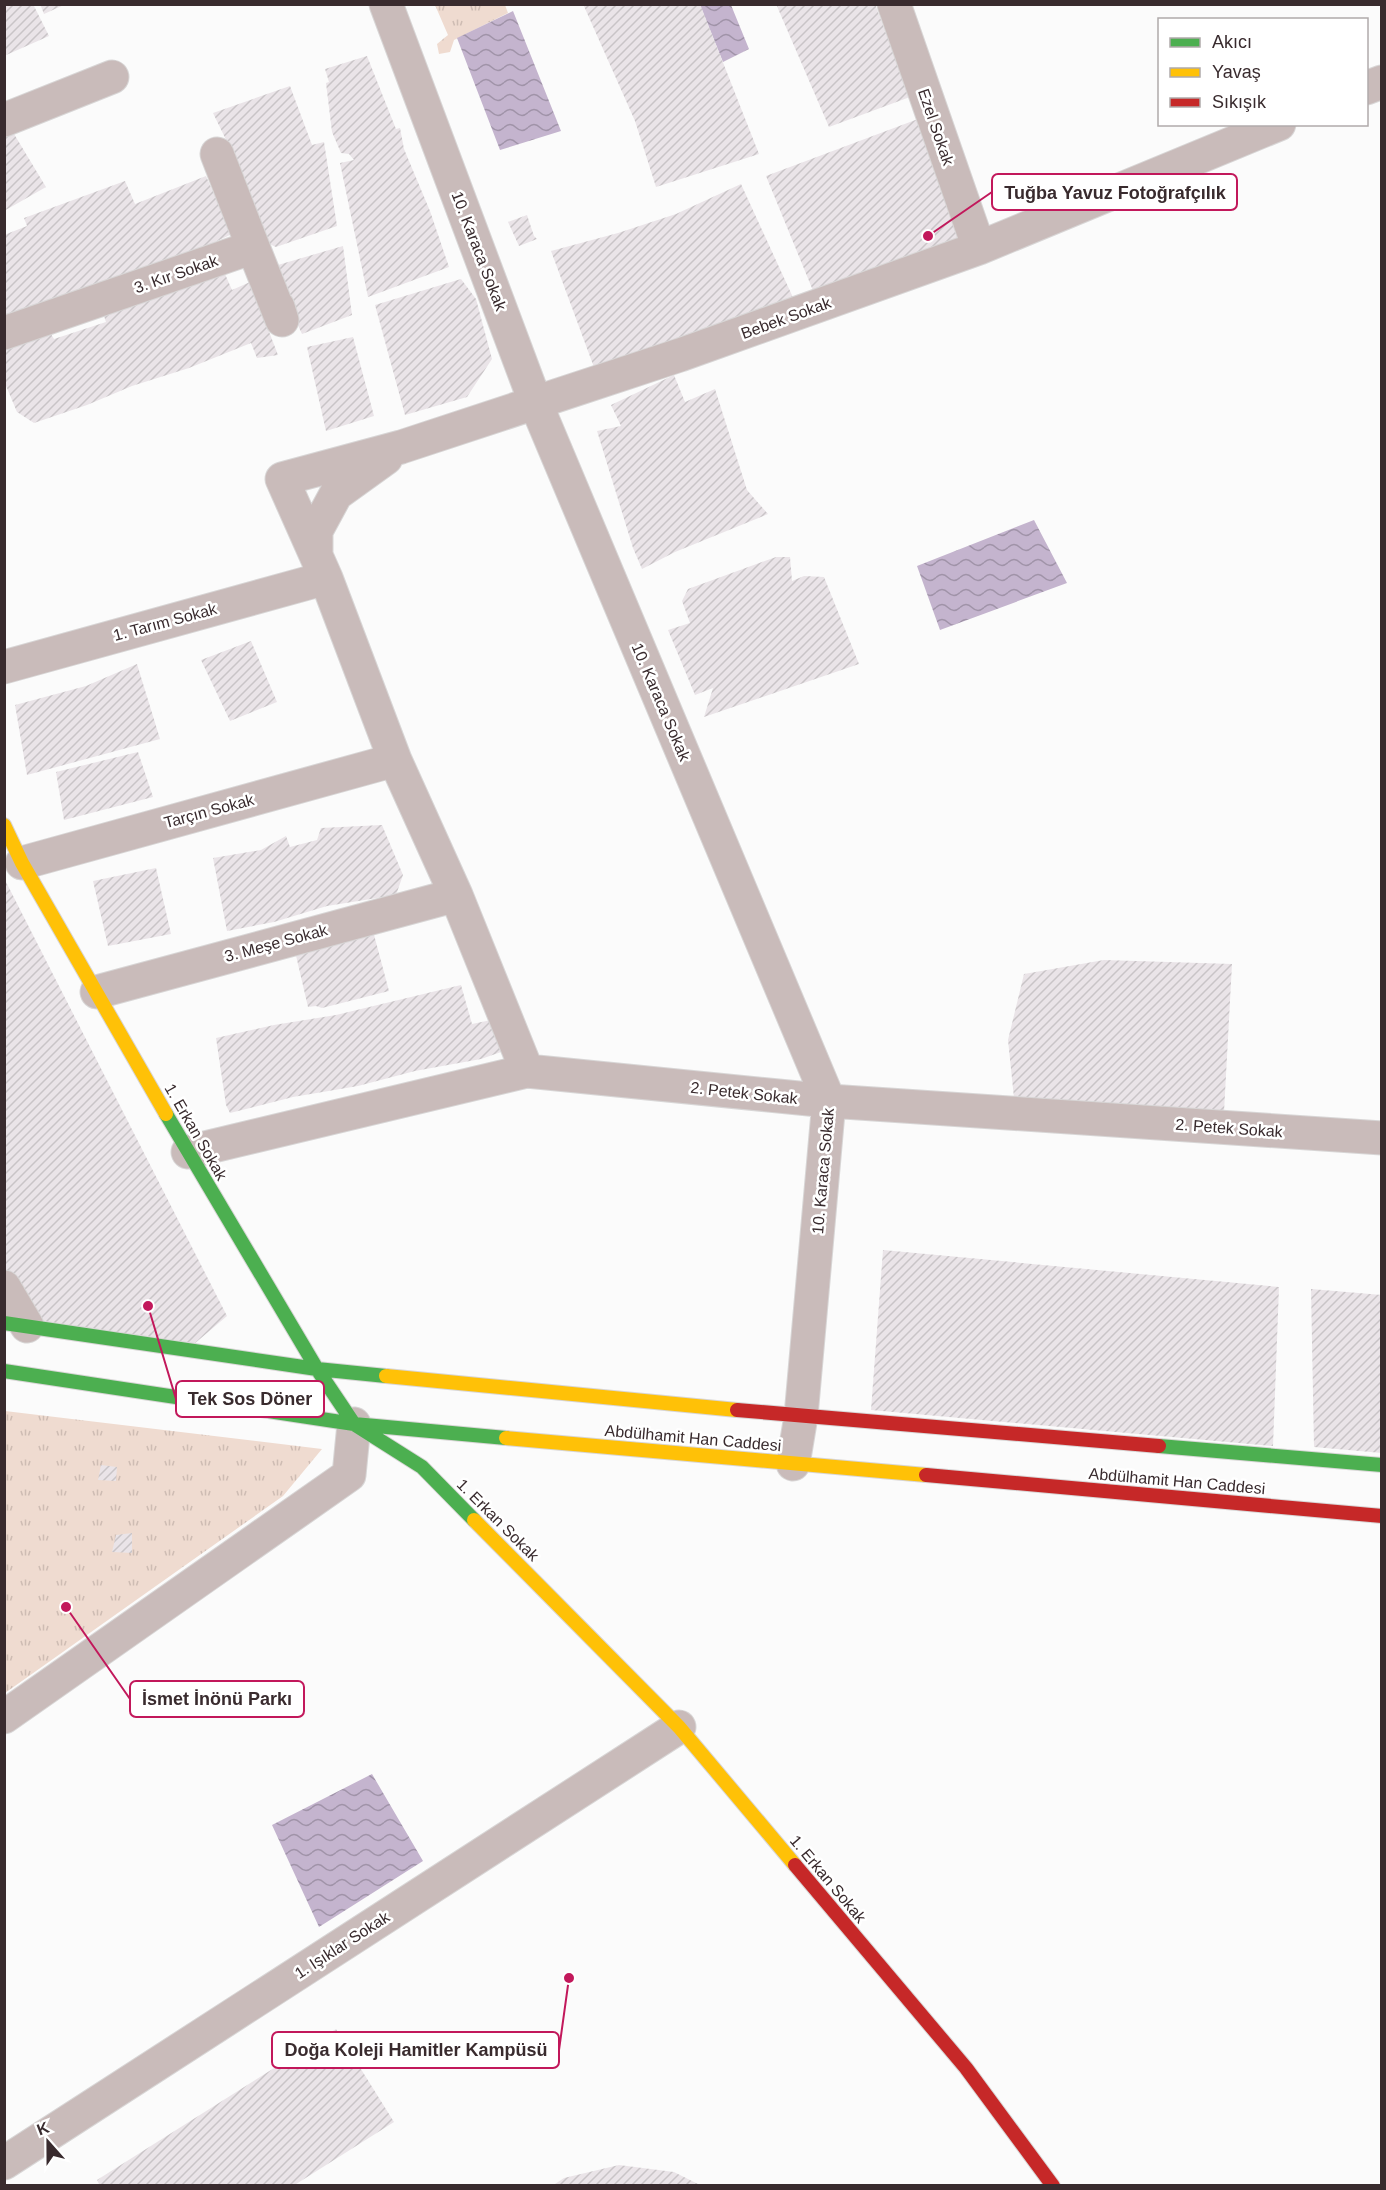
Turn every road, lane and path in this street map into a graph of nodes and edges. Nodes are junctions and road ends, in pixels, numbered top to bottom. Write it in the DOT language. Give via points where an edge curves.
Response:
graph roads {
  1 [pos="386,4"];
  2 [pos="894,4"];
  3 [pos="111,77"];
  4 [pos="4,120"];
  5 [pos="1274,126"];
  6 [pos="217,154"];
  7 [pos="253,247"];
  8 [pos="979,248"];
  9 [pos="278,306"];
  10 [pos="4,333"];
  11 [pos="536,404"];
  12 [pos="401,447"];
  13 [pos="321,566"];
  14 [pos="4,667"];
  15 [pos="396,760"];
  16 [pos="4,825"];
  17 [pos="22,863"];
  18 [pos="456,895"];
  19 [pos="97,992"];
  20 [pos="527,1071"];
  21 [pos="829,1101"];
  22 [pos="1382,1138"];
  23 [pos="188,1152"];
  24 [pos="4,1287"];
  25 [pos="16,1324"];
  26 [pos="317,1369"];
  27 [pos="4,1371"];
  28 [pos="801,1416"];
  29 [pos="354,1424"];
  30 [pos="794,1464"];
  31 [pos="1382,1465"];
  32 [pos="1382,1516"];
  33 [pos="4,1717"];
  34 [pos="679,1727"];
  35 [pos="4,2163"];
  36 [pos="1053,2186"];
  1 -- 11 [label="street, 10. Karaca Sokak"];
  2 -- 8 [label="street, Ezel Sokak"];
  3 -- 4 [label="street"];
  5 -- 8 [label="street, Bebek Sokak"];
  6 -- 7 [label="street"];
  7 -- 9 [label="street" via="282,320"];
  7 -- 10 [label="street, 3. Kır Sokak"];
  8 -- 11 [label="street, Bebek Sokak"];
  11 -- 12 [label="street, Bebek Sokak"];
  11 -- 21 [label="street, 10. Karaca Sokak"];
  12 -- 13 [label="street" via="336,494 316,531"];
  12 -- 13 [label="street, Bebek Sokak" via="282,480"];
  13 -- 14 [label="street, 1. Tarım Sokak"];
  13 -- 15 [label="street"];
  15 -- 17 [label="street, Tarçın Sokak"];
  15 -- 18 [label="street"];
  16 -- 17 [label="main road, 1. Erkan Sokak"];
  17 -- 19 [label="main road, 1. Erkan Sokak"];
  18 -- 19 [label="street, 3. Meşe Sokak"];
  18 -- 20 [label="street"];
  19 -- 23 [label="main road, 1. Erkan Sokak"];
  20 -- 21 [label="street, 2. Petek Sokak"];
  20 -- 23 [label="street, 2. Petek Sokak"];
  21 -- 22 [label="street, 2. Petek Sokak"];
  21 -- 28 [label="street, 10. Karaca Sokak"];
  23 -- 26 [label="main road, 1. Erkan Sokak"];
  24 -- 25 [label="street"];
  25 -- 26 [label="main road, Abdülhamit Han Caddesi"];
  26 -- 28 [label="main road, Abdülhamit Han Caddesi"];
  26 -- 29 [label="main road, 1. Erkan Sokak"];
  27 -- 29 [label="main road, Abdülhamit Han Caddesi"];
  28 -- 30 [label="street, 10. Karaca Sokak"];
  28 -- 31 [label="main road, Abdülhamit Han Caddesi"];
  29 -- 30 [label="main road, Abdülhamit Han Caddesi"];
  29 -- 33 [label="street" via="349,1475"];
  29 -- 34 [label="main road, 1. Erkan Sokak" via="422,1467"];
  30 -- 32 [label="main road, Abdülhamit Han Caddesi"];
  34 -- 35 [label="street, 1. Işıklar Sokak"];
  34 -- 36 [label="main road, 1. Erkan Sokak" via="966,2068"];
}
